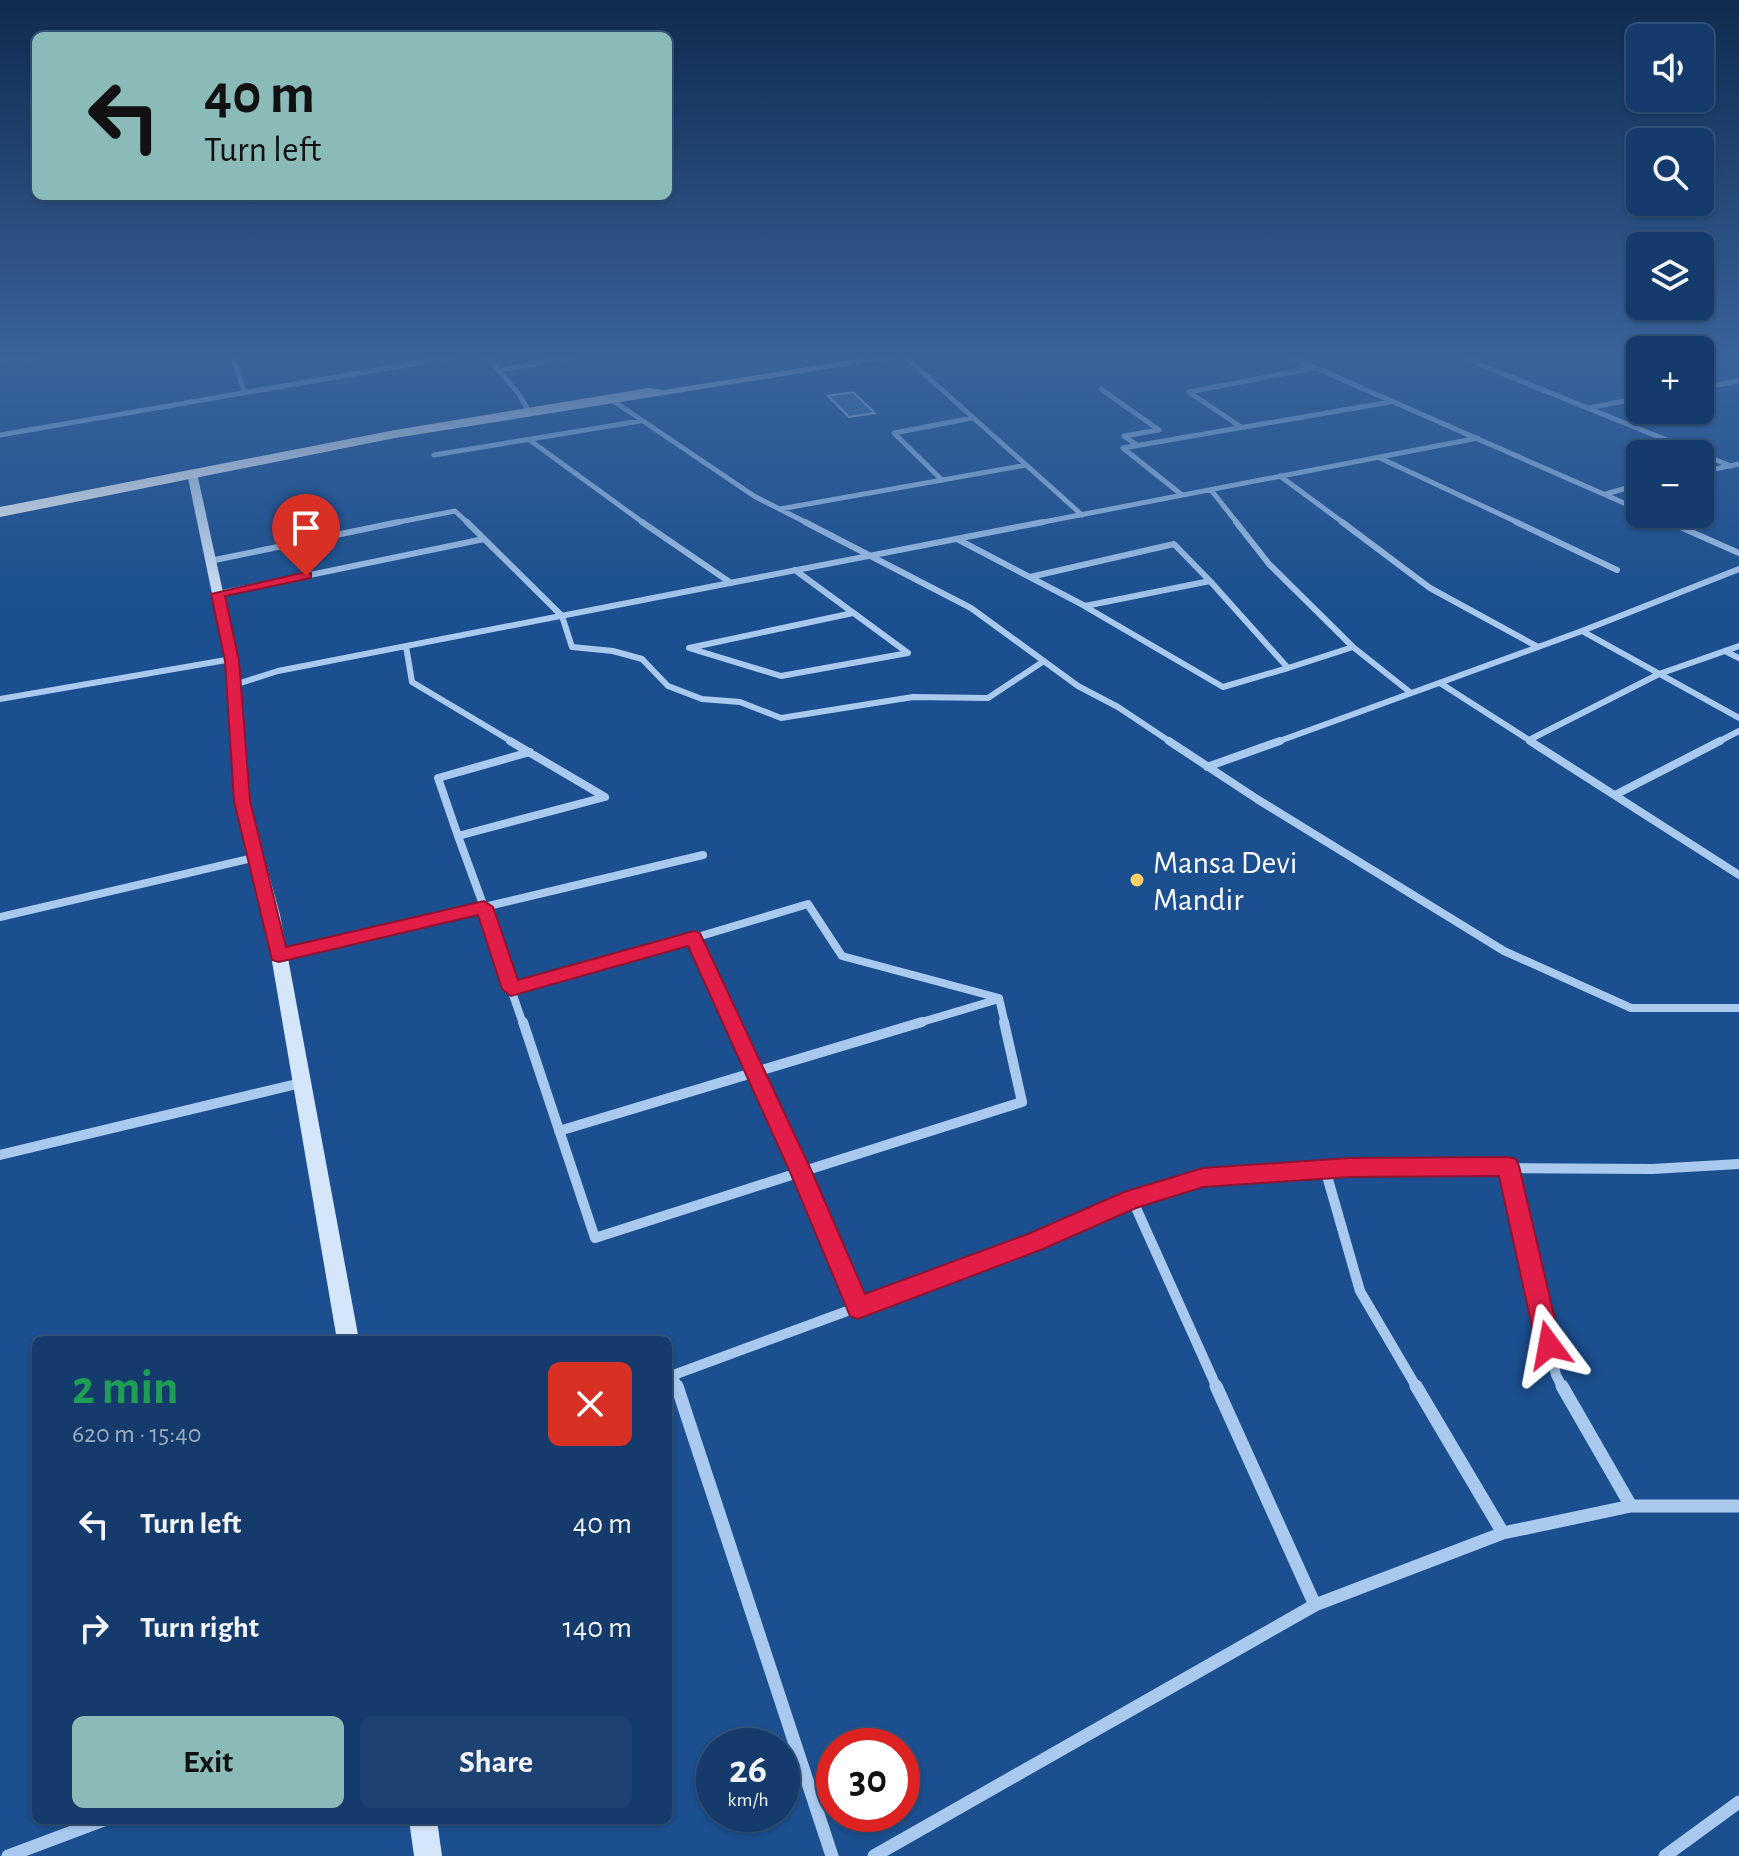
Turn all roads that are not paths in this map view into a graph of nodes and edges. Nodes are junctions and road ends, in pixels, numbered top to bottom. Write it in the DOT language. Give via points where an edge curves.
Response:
graph roads {
  1 [pos="402,441"];
  2 [pos="531,441"];
  3 [pos="670,441"];
  4 [pos="902,441"];
  5 [pos="998,441"];
  6 [pos="1130,441"];
  7 [pos="1169,441"];
  8 [pos="1464,441"];
  9 [pos="1484,441"];
  10 [pos="1668,441"];
  11 [pos="1138,446"];
  12 [pos="434,455"];
  13 [pos="1379,457"];
  14 [pos="1739,464"];
  15 [pos="1026,465"];
  16 [pos="1731,466"];
  17 [pos="1714,469"];
  18 [pos="1280,476"];
  19 [pos="193,478"];
  20 [pos="942,480"];
  21 [pos="1626,488"];
  22 [pos="1211,490"];
  23 [pos="1606,494"];
  24 [pos="1182,495"];
  25 [pos="1626,503"];
  26 [pos="779,509"];
  27 [pos="0,512"];
  28 [pos="1082,515"];
  29 [pos="0,521"];
  30 [pos="1682,528"];
  31 [pos="484,539"];
  32 [pos="956,539"];
  33 [pos="1739,553"];
  34 [pos="871,555"];
  35 [pos="210,561"];
  36 [pos="1739,569"];
  37 [pos="795,570"];
  38 [pos="1617,570"];
  39 [pos="1030,577"];
  40 [pos="1210,581"];
  41 [pos="731,583"];
  42 [pos="218,594"];
  43 [pos="1085,606"];
  44 [pos="853,613"];
  45 [pos="562,616"];
  46 [pos="1582,631"];
  47 [pos="406,646"];
  48 [pos="1739,646"];
  49 [pos="1353,647"];
  50 [pos="1538,647"];
  51 [pos="1725,651"];
  52 [pos="1739,658"];
  53 [pos="232,659"];
  54 [pos="1044,661"];
  55 [pos="1288,668"];
  56 [pos="1659,674"];
  57 [pos="1440,683"];
  58 [pos="234,685"];
  59 [pos="1411,693"];
  60 [pos="0,699"];
  61 [pos="1739,718"];
  62 [pos="1739,731"];
  63 [pos="1529,740"];
  64 [pos="530,752"];
  65 [pos="1207,767"];
  66 [pos="1615,795"];
  67 [pos="458,836"];
  68 [pos="703,855"];
  69 [pos="257,857"];
  70 [pos="1739,875"];
  71 [pos="484,907"];
  72 [pos="0,917"];
  73 [pos="694,938"];
  74 [pos="279,955"];
  75 [pos="511,989"];
  76 [pos="999,998"];
  77 [pos="1739,1008"];
  78 [pos="755,1073"];
  79 [pos="301,1083"];
  80 [pos="559,1131"];
  81 [pos="0,1155"];
  82 [pos="1739,1164"];
  83 [pos="1508,1166"];
  84 [pos="1325,1169"];
  85 [pos="801,1172"];
  86 [pos="1132,1199"];
  87 [pos="858,1308"];
  88 [pos="347,1336"];
  89 [pos="672,1376"];
  90 [pos="672,1379"];
  91 [pos="1631,1506"];
  92 [pos="1739,1506"];
  93 [pos="1503,1533"];
  94 [pos="1315,1605"];
  95 [pos="1739,1802"];
  96 [pos="94,1824"];
  97 [pos="424,1824"];
  98 [pos="14,1855"];
  99 [pos="428,1856"];
  100 [pos="832,1856"];
  101 [pos="874,1856"];
  102 [pos="1665,1856"];
  1 -- 19 [label="highway"];
  2 -- 12 [label="street"];
  2 -- 41 [label="street"];
  3 -- 26 [label="street"];
  4 -- 20 [label="street"];
  5 -- 15 [label="street"];
  6 -- 11 [label="street"];
  7 -- 11 [label="street"];
  8 -- 13 [label="street"];
  9 -- 23 [label="street"];
  10 -- 16 [label="street"];
  11 -- 24 [label="street" via="1123,448"];
  13 -- 18 [label="street"];
  13 -- 38 [label="street"];
  14 -- 16 [label="street"];
  15 -- 20 [label="street"];
  15 -- 28 [label="street"];
  16 -- 17 [label="street"];
  18 -- 22 [label="street"];
  18 -- 50 [label="street" via="1430,588"];
  19 -- 27 [label="highway"];
  19 -- 29 [label="highway"];
  19 -- 35 [label="street"];
  20 -- 26 [label="street"];
  21 -- 23 [label="street"];
  22 -- 24 [label="street"];
  22 -- 49 [label="street" via="1269,564"];
  23 -- 25 [label="street"];
  24 -- 28 [label="street"];
  26 -- 34 [label="street"];
  28 -- 32 [label="street"];
  30 -- 33 [label="street"];
  31 -- 35 [label="street" via="455,511"];
  31 -- 42 [label="street"];
  31 -- 45 [label="street"];
  32 -- 34 [label="street"];
  32 -- 39 [label="street"];
  34 -- 37 [label="street"];
  34 -- 54 [label="street" via="971,608"];
  35 -- 42 [label="street"];
  36 -- 46 [label="street"];
  37 -- 41 [label="street"];
  37 -- 44 [label="street"];
  39 -- 40 [label="street" via="1174,544"];
  39 -- 43 [label="street"];
  40 -- 43 [label="street"];
  40 -- 55 [label="street"];
  41 -- 45 [label="street"];
  42 -- 53 [label="street"];
  43 -- 55 [label="street" via="1223,687"];
  44 -- 44 [label="street" via="908,653 781,676 689,648"];
  45 -- 47 [label="street"];
  45 -- 54 [label="street" via="572,647 642,659 668,686 702,699 740,702 781,718 913,697 988,698"];
  46 -- 50 [label="street"];
  46 -- 56 [label="street"];
  47 -- 58 [label="street"];
  47 -- 64 [label="street" via="412,682"];
  48 -- 51 [label="street"];
  49 -- 55 [label="street"];
  49 -- 59 [label="street"];
  50 -- 57 [label="street"];
  51 -- 52 [label="street"];
  51 -- 56 [label="street"];
  53 -- 58 [label="street"];
  53 -- 60 [label="street"];
  54 -- 65 [label="street"];
  56 -- 61 [label="street"];
  56 -- 63 [label="street"];
  57 -- 59 [label="street"];
  57 -- 63 [label="street"];
  58 -- 69 [label="street" via="242,801"];
  59 -- 65 [label="street"];
  62 -- 66 [label="street"];
  63 -- 66 [label="street"];
  64 -- 67 [label="street" via="438,778"];
  64 -- 67 [label="street" via="605,797"];
  65 -- 77 [label="street" via="1504,951 1631,1008"];
  66 -- 70 [label="street"];
  67 -- 71 [label="street"];
  68 -- 71 [label="street"];
  69 -- 72 [label="street"];
  69 -- 74 [label="street"];
  71 -- 74 [label="street"];
  71 -- 75 [label="street"];
  73 -- 75 [label="street"];
  73 -- 76 [label="street" via="808,904 842,956"];
  73 -- 78 [label="street"];
  74 -- 79 [label="street"];
  75 -- 80 [label="street"];
  76 -- 78 [label="street"];
  76 -- 85 [label="street" via="1022,1102"];
  78 -- 80 [label="street"];
  78 -- 85 [label="street"];
  79 -- 81 [label="street"];
  79 -- 88 [label="street"];
  80 -- 85 [label="street" via="595,1238"];
  82 -- 83 [label="street" via="1652,1169"];
  83 -- 84 [label="street"];
  83 -- 91 [label="street" via="1556,1375"];
  84 -- 86 [label="street" via="1203,1177"];
  84 -- 93 [label="street" via="1360,1291"];
  85 -- 87 [label="street"];
  86 -- 87 [label="street" via="1035,1242"];
  86 -- 94 [label="street"];
  87 -- 89 [label="street"];
  90 -- 100 [label="street"];
  91 -- 92 [label="street"];
  91 -- 93 [label="street"];
  93 -- 94 [label="street"];
  94 -- 101 [label="street"];
  95 -- 102 [label="street"];
  96 -- 98 [label="street"];
  97 -- 99 [label="street"];
}
